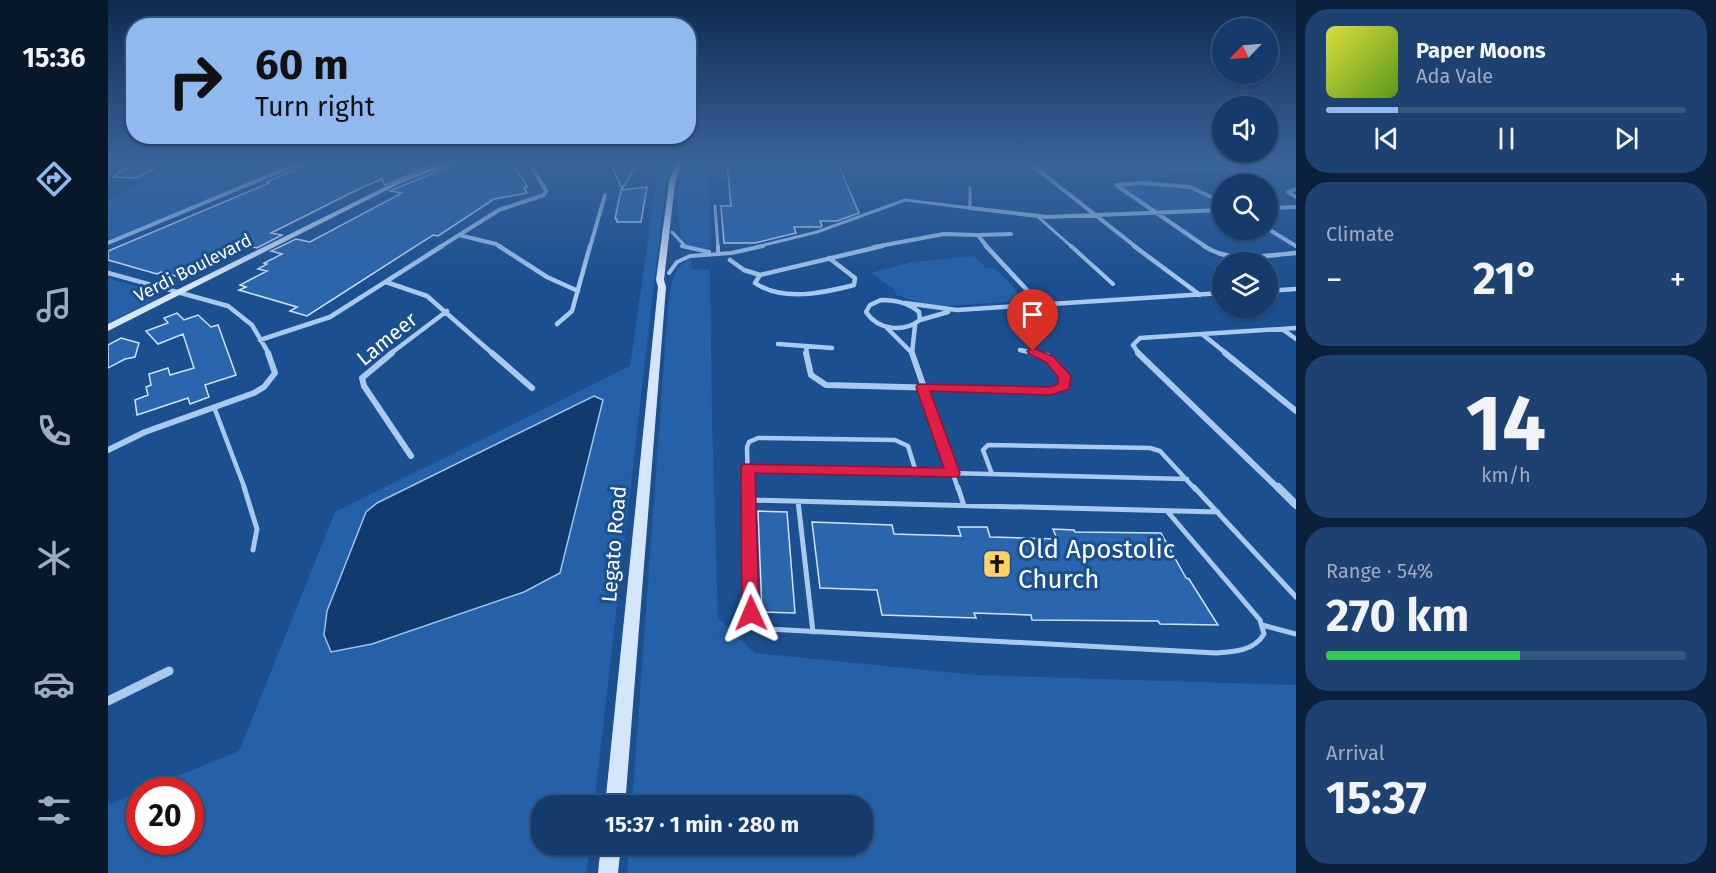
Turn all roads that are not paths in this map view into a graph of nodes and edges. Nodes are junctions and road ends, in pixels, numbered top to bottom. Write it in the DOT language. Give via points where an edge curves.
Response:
graph roads {
  1 [pos="204,203"];
  2 [pos="358,203"];
  3 [pos="516,203"];
  4 [pos="603,203"];
  5 [pos="669,203"];
  6 [pos="897,203"];
  7 [pos="927,203"];
  8 [pos="970,203"];
  9 [pos="1077,203"];
  10 [pos="1140,203"];
  11 [pos="715,206"];
  12 [pos="1296,207"];
  13 [pos="970,208"];
  14 [pos="1278,208"];
  15 [pos="1212,211"];
  16 [pos="668,214"];
  17 [pos="1156,214"];
  18 [pos="1037,216"];
  19 [pos="1094,216"];
  20 [pos="672,232"];
  21 [pos="1011,234"];
  22 [pos="459,235"];
  23 [pos="978,235"];
  24 [pos="1278,235"];
  25 [pos="108,243"];
  26 [pos="1296,246"];
  27 [pos="718,253"];
  28 [pos="1296,253"];
  29 [pos="829,258"];
  30 [pos="729,261"];
  31 [pos="108,273"];
  32 [pos="669,273"];
  33 [pos="760,275"];
  34 [pos="386,282"];
  35 [pos="1113,284"];
  36 [pos="662,287"];
  37 [pos="1296,289"];
  38 [pos="1278,290"];
  39 [pos="578,291"];
  40 [pos="177,293"];
  41 [pos="1212,294"];
  42 [pos="1200,295"];
  43 [pos="905,303"];
  44 [pos="1040,304"];
  45 [pos="957,310"];
  46 [pos="447,311"];
  47 [pos="920,320"];
  48 [pos="557,324"];
  49 [pos="915,325"];
  50 [pos="886,327"];
  51 [pos="108,328"];
  52 [pos="1296,328"];
  53 [pos="1281,329"];
  54 [pos="1201,334"];
  55 [pos="1296,339"];
  56 [pos="260,340"];
  57 [pos="778,345"];
  58 [pos="806,347"];
  59 [pos="832,348"];
  60 [pos="1020,350"];
  61 [pos="912,353"];
  62 [pos="922,387"];
  63 [pos="532,388"];
  64 [pos="214,407"];
  65 [pos="1296,411"];
  66 [pos="935,419"];
  67 [pos="108,450"];
  68 [pos="411,456"];
  69 [pos="748,468"];
  70 [pos="916,472"];
  71 [pos="953,473"];
  72 [pos="992,474"];
  73 [pos="1187,478"];
  74 [pos="748,500"];
  75 [pos="798,501"];
  76 [pos="1296,505"];
  77 [pos="964,506"];
  78 [pos="1167,511"];
  79 [pos="1218,512"];
  80 [pos="253,550"];
  81 [pos="1296,597"];
  82 [pos="1262,625"];
  83 [pos="813,632"];
  84 [pos="1296,634"];
  85 [pos="169,671"];
  86 [pos="108,701"];
  87 [pos="616,795"];
  88 [pos="610,855"];
  89 [pos="609,873"];
  1 -- 25 [label="street"];
  2 -- 40 [label="street, Verdi Boulevard"];
  3 -- 22 [label="street"];
  4 -- 39 [label="street"];
  5 -- 16 [label="street, Legato Road"];
  6 -- 27 [label="lane" via="817,232"];
  7 -- 13 [label="lane"];
  8 -- 13 [label="lane"];
  9 -- 19 [label="street"];
  10 -- 17 [label="street"];
  11 -- 27 [label="lane"];
  12 -- 14 [label="street"];
  13 -- 18 [label="street"];
  15 -- 17 [label="street"];
  16 -- 20 [label="street, Legato Road"];
  16 -- 36 [label="street, Legato Road"];
  17 -- 19 [label="street"];
  17 -- 28 [label="street" via="1222,255"];
  18 -- 19 [label="street"];
  18 -- 35 [label="lane"];
  19 -- 42 [label="street"];
  20 -- 27 [label="lane" via="683,247"];
  20 -- 32 [label="street, Legato Road"];
  21 -- 23 [label="street"];
  22 -- 34 [label="street"];
  22 -- 39 [label="street" via="496,244 547,277"];
  23 -- 29 [label="street" via="944,234"];
  23 -- 44 [label="street"];
  24 -- 26 [label="street"];
  27 -- 32 [label="lane" via="683,259"];
  29 -- 33 [label="street"];
  29 -- 33 [label="street" via="855,278 854,285 818,293 769,291 755,283"];
  30 -- 33 [label="street"];
  31 -- 40 [label="street"];
  32 -- 36 [label="street, Legato Road"];
  34 -- 46 [label="street, Lameer" via="423,293"];
  34 -- 56 [label="street" via="330,317"];
  36 -- 87 [label="street, Legato Road"];
  37 -- 38 [label="street"];
  39 -- 48 [label="street" via="572,311"];
  40 -- 51 [label="street, Verdi Boulevard"];
  40 -- 56 [label="street" via="236,309"];
  41 -- 42 [label="street"];
  42 -- 44 [label="street"];
  43 -- 45 [label="street"];
  43 -- 47 [label="street" via="916,309"];
  43 -- 50 [label="street" via="881,300 867,308 872,320"];
  44 -- 45 [label="street"];
  45 -- 47 [label="street"];
  46 -- 63 [label="street, Lameer"];
  46 -- 68 [label="street, Lameer" via="363,378 364,386"];
  47 -- 49 [label="street"];
  49 -- 50 [label="street"];
  49 -- 61 [label="street"];
  50 -- 61 [label="street"];
  52 -- 53 [label="street"];
  53 -- 54 [label="street"];
  53 -- 55 [label="street"];
  54 -- 65 [label="street"];
  54 -- 76 [label="street" via="1140,338 1133,345"];
  56 -- 64 [label="street" via="273,366 271,380 254,393"];
  57 -- 58 [label="street"];
  58 -- 59 [label="street"];
  58 -- 62 [label="street" via="808,374 819,383"];
  60 -- 62 [label="street" via="1047,356 1065,376 1064,386 1051,391"];
  61 -- 62 [label="street"];
  62 -- 66 [label="street"];
  64 -- 67 [label="street"];
  64 -- 80 [label="lane" via="251,506 257,529"];
  66 -- 71 [label="lane"];
  69 -- 70 [label="lane"];
  69 -- 70 [label="lane" via="747,444 754,438 884,440 908,446"];
  69 -- 74 [label="lane"];
  70 -- 71 [label="lane"];
  71 -- 72 [label="lane"];
  71 -- 77 [label="lane"];
  72 -- 73 [label="lane"];
  72 -- 73 [label="lane" via="983,450 988,445 1150,448 1164,454"];
  73 -- 79 [label="lane"];
  74 -- 75 [label="lane"];
  74 -- 83 [label="lane" via="752,619 762,628"];
  75 -- 77 [label="lane"];
  75 -- 83 [label="lane"];
  77 -- 78 [label="lane"];
  78 -- 79 [label="lane"];
  78 -- 82 [label="lane"];
  79 -- 81 [label="lane"];
  82 -- 83 [label="lane" via="1264,634 1257,643 1216,653"];
  82 -- 84 [label="lane"];
  85 -- 86 [label="street"];
  88 -- 89 [label="street"];
}
